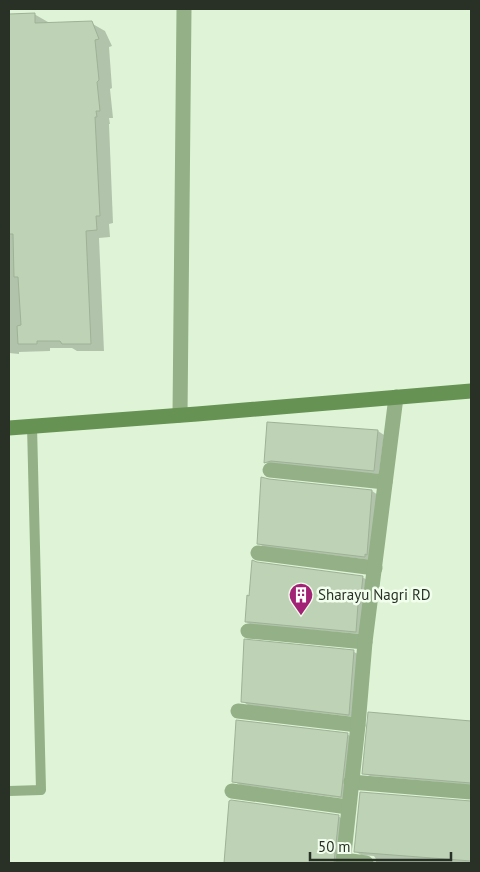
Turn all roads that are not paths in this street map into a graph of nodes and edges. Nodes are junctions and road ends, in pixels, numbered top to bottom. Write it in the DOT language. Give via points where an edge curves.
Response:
graph roads {
  1 [pos="184,9"];
  2 [pos="471,391"];
  3 [pos="396,397"];
  4 [pos="180,415"];
  5 [pos="32,426"];
  6 [pos="9,428"];
  7 [pos="270,470"];
  8 [pos="385,482"];
  9 [pos="258,553"];
  10 [pos="375,568"];
  11 [pos="248,631"];
  12 [pos="365,642"];
  13 [pos="238,711"];
  14 [pos="358,725"];
  15 [pos="351,782"];
  16 [pos="9,791"];
  17 [pos="232,791"];
  18 [pos="471,792"];
  19 [pos="348,807"];
  20 [pos="343,862"];
  21 [pos="366,863"];
  1 -- 4 [label="street"];
  2 -- 3 [label="street"];
  3 -- 4 [label="street"];
  3 -- 8 [label="street"];
  4 -- 5 [label="street"];
  5 -- 6 [label="street"];
  5 -- 16 [label="lane" via="42,790"];
  7 -- 8 [label="street"];
  8 -- 10 [label="street"];
  9 -- 10 [label="street"];
  10 -- 12 [label="street"];
  11 -- 12 [label="street"];
  12 -- 14 [label="street"];
  13 -- 14 [label="street"];
  14 -- 15 [label="street"];
  15 -- 18 [label="street"];
  15 -- 19 [label="street"];
  17 -- 19 [label="street"];
  19 -- 20 [label="street"];
  20 -- 21 [label="street"];
}
